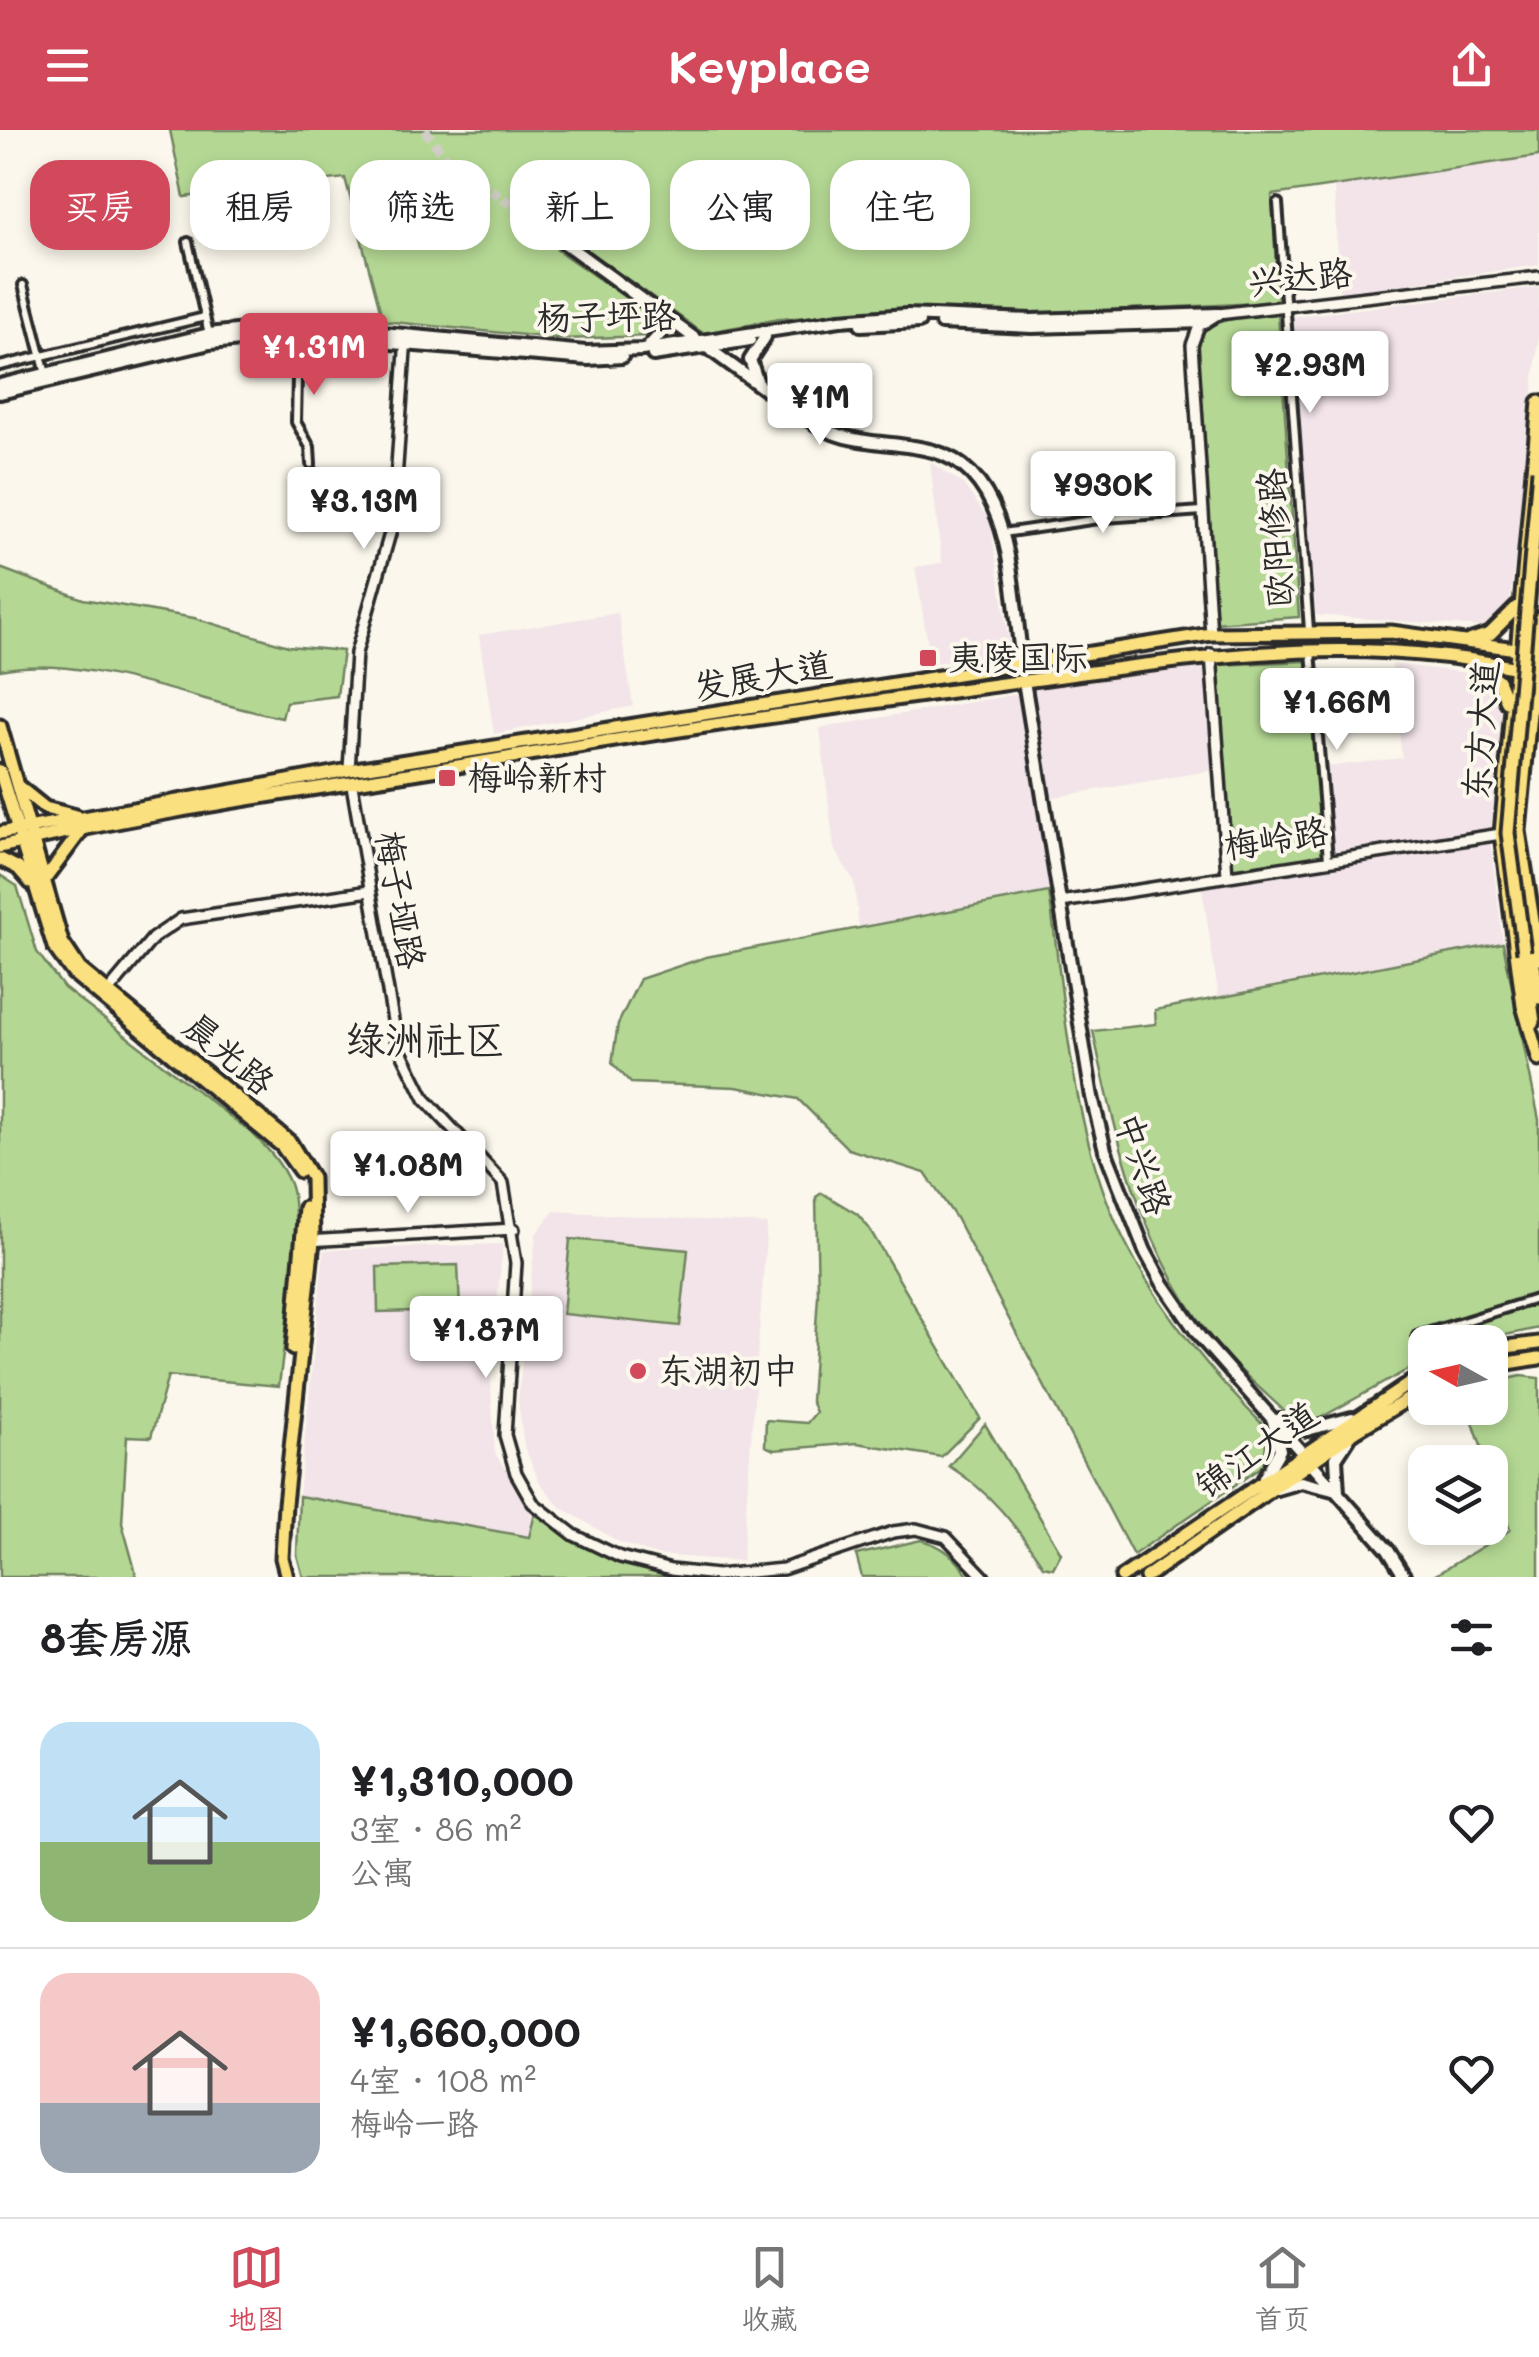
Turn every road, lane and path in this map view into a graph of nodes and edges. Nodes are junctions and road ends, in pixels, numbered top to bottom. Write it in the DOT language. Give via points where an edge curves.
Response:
graph roads {
  1 [pos="1278,203"];
  2 [pos="188,242"];
  3 [pos="575,250"];
  4 [pos="1539,278"];
  5 [pos="24,285"];
  6 [pos="656,308"];
  7 [pos="1284,308"];
  8 [pos="1218,314"];
  9 [pos="205,317"];
  10 [pos="1204,322"];
  11 [pos="209,334"];
  12 [pos="764,334"];
  13 [pos="278,336"];
  14 [pos="406,339"];
  15 [pos="703,346"];
  16 [pos="642,350"];
  17 [pos="42,356"];
  18 [pos="0,366"];
  19 [pos="46,374"];
  20 [pos="0,385"];
  21 [pos="762,388"];
  22 [pos="0,393"];
  23 [pos="1539,402"];
  24 [pos="311,464"];
  25 [pos="1539,470"];
  26 [pos="1202,511"];
  27 [pos="1002,533"];
  28 [pos="1539,540"];
  29 [pos="1519,603"];
  30 [pos="1539,618"];
  31 [pos="1309,630"];
  32 [pos="1211,634"];
  33 [pos="1469,641"];
  34 [pos="1514,648"];
  35 [pos="1311,650"];
  36 [pos="1537,651"];
  37 [pos="1212,654"];
  38 [pos="1468,659"];
  39 [pos="1022,660"];
  40 [pos="1513,668"];
  41 [pos="1536,672"];
  42 [pos="1024,682"];
  43 [pos="1539,706"];
  44 [pos="1510,716"];
  45 [pos="1528,724"];
  46 [pos="0,726"];
  47 [pos="349,770"];
  48 [pos="0,771"];
  49 [pos="352,785"];
  50 [pos="8,793"];
  51 [pos="76,816"];
  52 [pos="23,826"];
  53 [pos="82,831"];
  54 [pos="0,832"];
  55 [pos="1501,834"];
  56 [pos="27,841"];
  57 [pos="0,847"];
  58 [pos="0,858"];
  59 [pos="1328,859"];
  60 [pos="1227,874"];
  61 [pos="40,886"];
  62 [pos="370,891"];
  63 [pos="1061,902"];
  64 [pos="1539,959"];
  65 [pos="106,995"];
  66 [pos="1539,998"];
  67 [pos="1539,1059"];
  68 [pos="514,1229"];
  69 [pos="309,1241"];
  70 [pos="1539,1298"];
  71 [pos="1452,1325"];
  72 [pos="1539,1344"];
  73 [pos="1508,1347"];
  74 [pos="1539,1358"];
  75 [pos="1508,1363"];
  76 [pos="1408,1384"];
  77 [pos="1408,1397"];
  78 [pos="1268,1412"];
  79 [pos="1355,1423"];
  80 [pos="1306,1457"];
  81 [pos="1264,1487"];
  82 [pos="1338,1493"];
  83 [pos="284,1577"];
  84 [pos="984,1577"];
  85 [pos="1122,1577"];
  86 [pos="1146,1577"];
  87 [pos="1405,1577"];
  1 -- 7 [label="street, 欧阳修路"];
  2 -- 9 [label="street"];
  3 -- 6 [label="main road"];
  4 -- 7 [label="street, 兴达路"];
  5 -- 17 [label="street"];
  6 -- 15 [label="main road"];
  6 -- 16 [label="main road" via="662,333"];
  7 -- 8 [label="street, 兴达路"];
  7 -- 31 [label="street, 欧阳修路"];
  8 -- 10 [label="street, 兴达路"];
  8 -- 12 [label="main road, 杨子坪路" via="1032,320 907,315"];
  9 -- 11 [label="street"];
  9 -- 17 [label="street"];
  10 -- 12 [label="main road, 杨子坪路" via="912,322"];
  10 -- 26 [label="street, 兴达路" via="1192,345"];
  11 -- 14 [label="main road, 杨子坪路" via="319,327"];
  11 -- 19 [label="main road, 杨子坪路"];
  12 -- 15 [label="main road, 杨子坪路"];
  12 -- 21 [label="main road" via="750,360"];
  13 -- 14 [label="main road"];
  13 -- 22 [label="main road" via="210,342"];
  13 -- 24 [label="street" via="278,355 297,377 296,422"];
  14 -- 15 [label="main road" via="588,359"];
  14 -- 16 [label="main road, 杨子坪路"];
  14 -- 47 [label="street" via="393,523 356,653"];
  15 -- 16 [label="main road, 杨子坪路"];
  15 -- 21 [label="main road"];
  17 -- 18 [label="street"];
  17 -- 19 [label="street"];
  19 -- 20 [label="main road, 杨子坪路"];
  21 -- 27 [label="main road" via="834,433 931,450 958,462 988,495"];
  23 -- 29 [label="main road, 东方大道"];
  25 -- 67 [label="main road, bridge" via="1508,832"];
  26 -- 27 [label="street"];
  26 -- 32 [label="street, 兴达路"];
  27 -- 39 [label="main road"];
  28 -- 66 [label="main road, bridge" via="1514,832"];
  29 -- 33 [label="main road" via="1490,634"];
  29 -- 34 [label="main road, 东方大道"];
  30 -- 36 [label="main road, 东方大道"];
  31 -- 32 [label="main road, 发展大道"];
  31 -- 33 [label="main road, 发展大道"];
  32 -- 39 [label="main road, 发展大道"];
  33 -- 34 [label="main road, 发展大道"];
  34 -- 36 [label="main road, 发展大道"];
  34 -- 40 [label="main road, 东方大道"];
  35 -- 37 [label="main road, 发展大道"];
  35 -- 38 [label="main road, 发展大道"];
  35 -- 59 [label="street"];
  36 -- 41 [label="main road, 东方大道"];
  37 -- 42 [label="main road, 发展大道"];
  37 -- 60 [label="street"];
  38 -- 40 [label="main road, 发展大道"];
  38 -- 44 [label="main road" via="1498,680"];
  39 -- 47 [label="main road, 发展大道"];
  40 -- 41 [label="main road, 发展大道"];
  40 -- 44 [label="main road, 东方大道"];
  41 -- 45 [label="main road, 东方大道"];
  42 -- 49 [label="main road, 发展大道" via="586,744"];
  42 -- 63 [label="main road, 中兴路"];
  43 -- 45 [label="main road"];
  44 -- 55 [label="main road, 东方大道"];
  45 -- 64 [label="main road, 东方大道" via="1519,831"];
  46 -- 50 [label="main road, 晨光路"];
  47 -- 51 [label="main road, 发展大道"];
  48 -- 50 [label="main road, 晨光路"];
  49 -- 53 [label="main road, 发展大道"];
  49 -- 62 [label="street, 梅子垭路"];
  50 -- 51 [label="main road"];
  50 -- 52 [label="main road, 晨光路"];
  51 -- 52 [label="main road, 发展大道"];
  52 -- 54 [label="main road, 发展大道"];
  52 -- 56 [label="main road, 晨光路"];
  53 -- 56 [label="main road, 发展大道"];
  53 -- 61 [label="main road"];
  55 -- 59 [label="street, 梅岭路"];
  55 -- 67 [label="main road, 东方大道" via="1523,1006"];
  56 -- 57 [label="main road, 发展大道"];
  56 -- 61 [label="main road, 晨光路"];
  58 -- 61 [label="main road"];
  59 -- 60 [label="street, 梅岭路"];
  60 -- 63 [label="street, 梅岭路"];
  61 -- 65 [label="main road, 晨光路" via="62,942"];
  62 -- 65 [label="street" via="180,919 153,938"];
  62 -- 68 [label="street, 梅子垭路" via="397,1044 425,1099 503,1182"];
  63 -- 78 [label="main road, 中兴路" via="1092,1097 1144,1251 1200,1338"];
  65 -- 69 [label="main road, 晨光路" via="290,1142 312,1178"];
  68 -- 69 [label="street"];
  68 -- 84 [label="street, 梅子垭路" via="505,1435 516,1473 543,1514 620,1557 717,1575 784,1569 893,1532 928,1530 960,1548"];
  69 -- 83 [label="main road, 晨光路"];
  70 -- 71 [label="street"];
  72 -- 73 [label="main road"];
  74 -- 75 [label="main road"];
  76 -- 79 [label="main road, 锦江大道"];
  77 -- 79 [label="main road, 锦江大道"];
  78 -- 79 [label="main road" via="1307,1430"];
  78 -- 80 [label="main road, 中兴路"];
  78 -- 81 [label="main road" via="1280,1450"];
  79 -- 80 [label="main road, 锦江大道"];
  79 -- 82 [label="main road" via="1336,1458"];
  80 -- 81 [label="main road, 锦江大道"];
  80 -- 82 [label="main road, 中兴路"];
  81 -- 82 [label="main road" via="1301,1482"];
  81 -- 85 [label="main road, 锦江大道"];
  81 -- 86 [label="main road, 锦江大道"];
  82 -- 87 [label="main road, 中兴路"];
}
